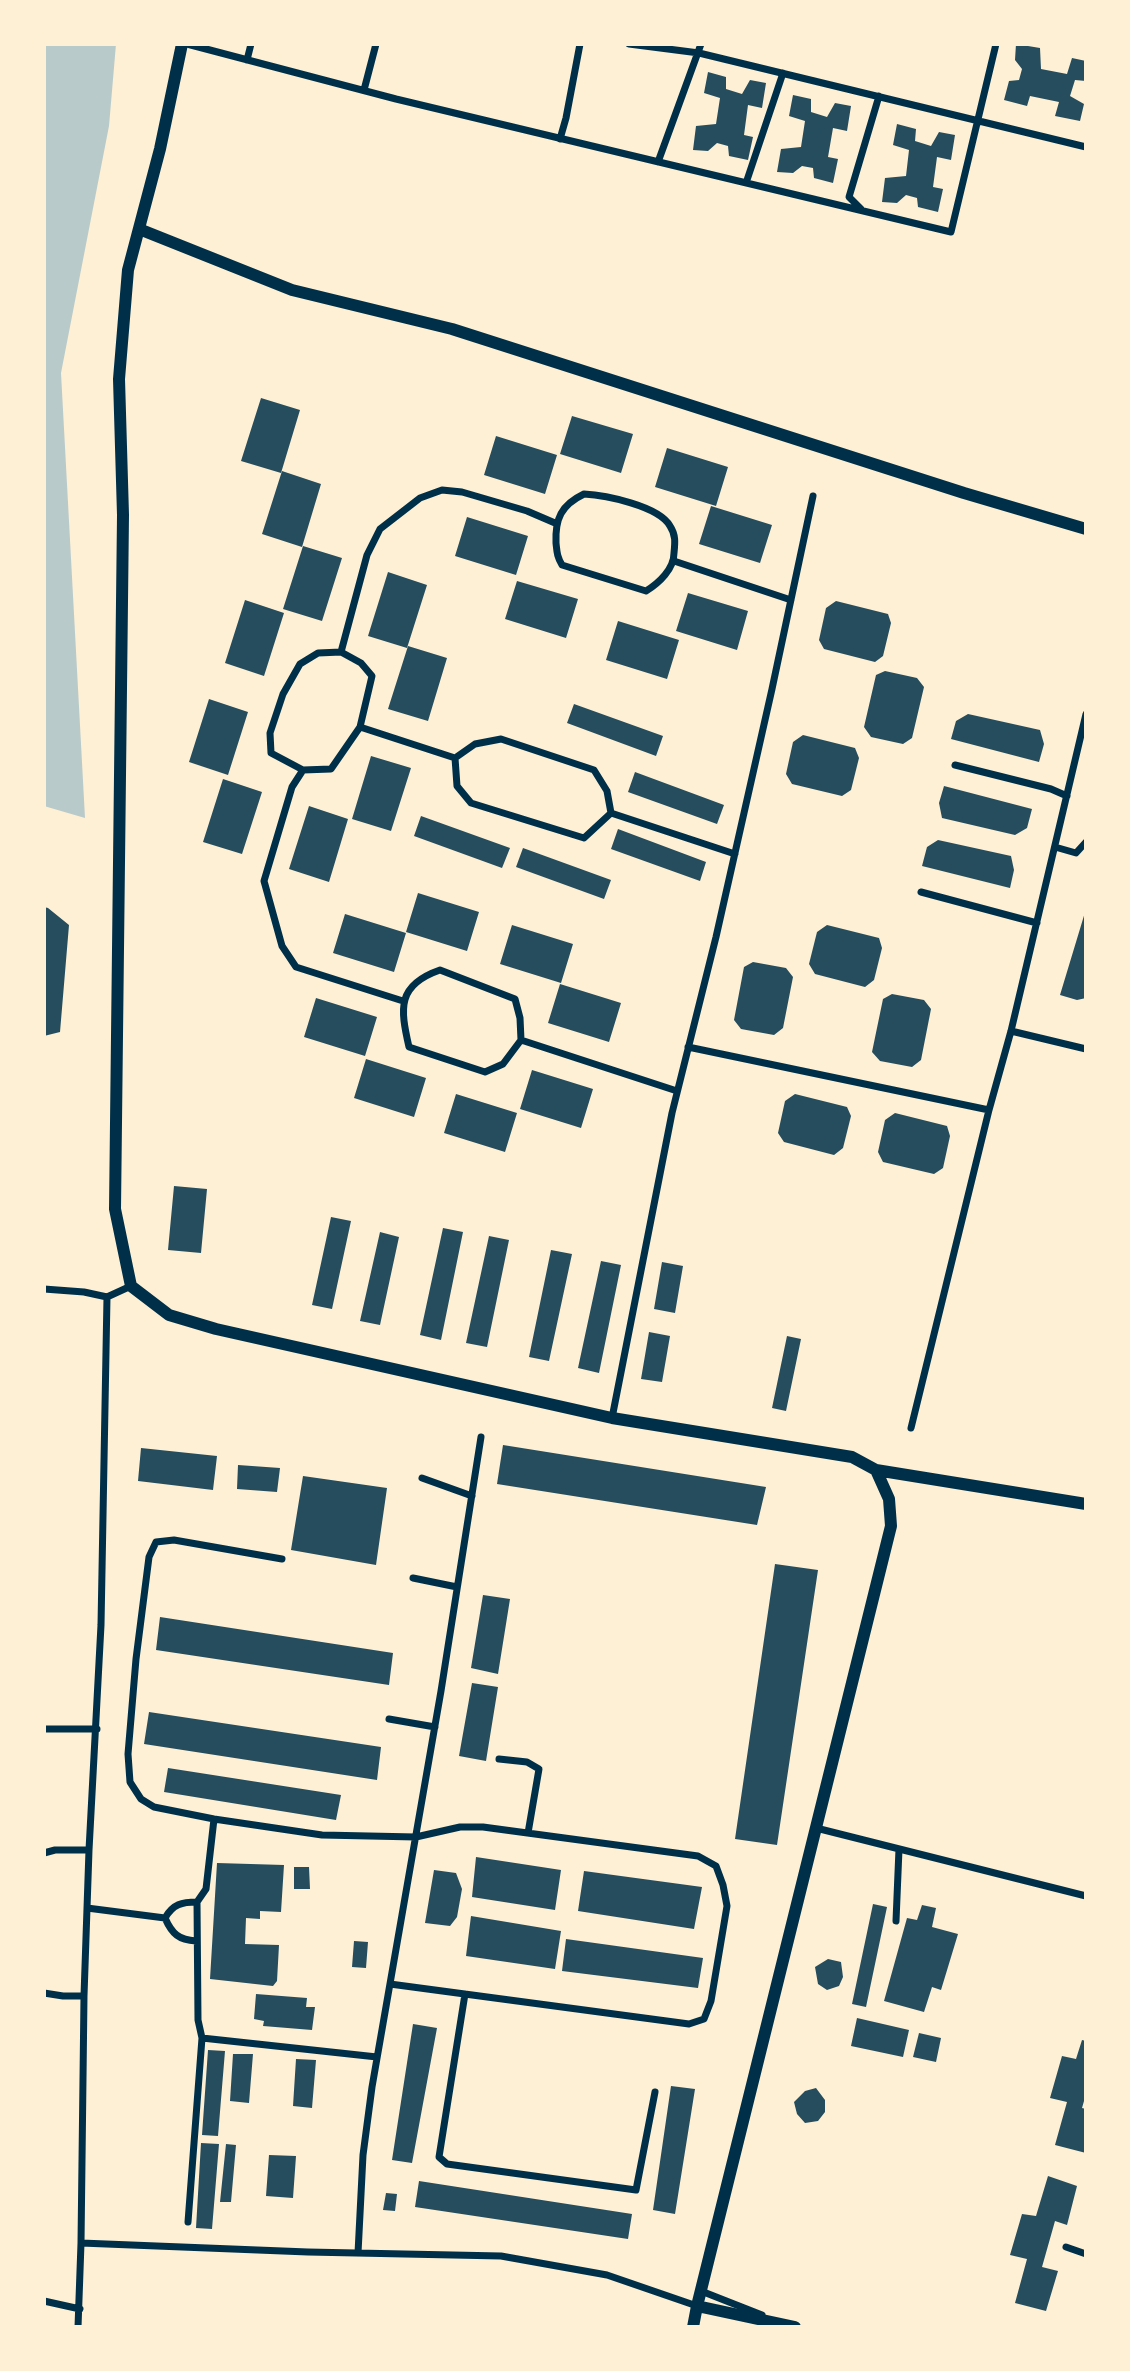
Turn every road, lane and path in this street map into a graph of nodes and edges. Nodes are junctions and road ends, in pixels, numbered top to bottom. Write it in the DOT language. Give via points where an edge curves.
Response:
graph roads {
  1 [pos="184,44"];
  2 [pos="251,44"];
  3 [pos="376,44"];
  4 [pos="580,44"];
  5 [pos="629,44"];
  6 [pos="701,44"];
  7 [pos="996,44"];
  8 [pos="699,53"];
  9 [pos="247,60"];
  10 [pos="783,73"];
  11 [pos="364,90"];
  12 [pos="879,96"];
  13 [pos="978,120"];
  14 [pos="560,139"];
  15 [pos="1086,146"];
  16 [pos="658,162"];
  17 [pos="746,183"];
  18 [pos="863,211"];
  19 [pos="139,229"];
  20 [pos="813,496"];
  21 [pos="555,523"];
  22 [pos="1086,528"];
  23 [pos="674,561"];
  24 [pos="791,600"];
  25 [pos="341,652"];
  26 [pos="1086,714"];
  27 [pos="360,727"];
  28 [pos="455,758"];
  29 [pos="955,765"];
  30 [pos="303,770"];
  31 [pos="1067,796"];
  32 [pos="611,813"];
  33 [pos="1086,842"];
  34 [pos="1055,847"];
  35 [pos="735,854"];
  36 [pos="921,892"];
  37 [pos="1037,923"];
  38 [pos="403,1001"];
  39 [pos="1011,1031"];
  40 [pos="521,1040"];
  41 [pos="688,1047"];
  42 [pos="1086,1049"];
  43 [pos="677,1091"];
  44 [pos="989,1111"];
  45 [pos="131,1286"];
  46 [pos="44,1289"];
  47 [pos="107,1297"];
  48 [pos="612,1419"];
  49 [pos="911,1428"];
  50 [pos="481,1437"];
  51 [pos="876,1470"];
  52 [pos="422,1478"];
  53 [pos="472,1496"];
  54 [pos="1086,1504"];
  55 [pos="282,1559"];
  56 [pos="413,1578"];
  57 [pos="457,1587"];
  58 [pos="389,1719"];
  59 [pos="435,1727"];
  60 [pos="44,1729"];
  61 [pos="97,1729"];
  62 [pos="499,1759"];
  63 [pos="214,1819"];
  64 [pos="816,1828"];
  65 [pos="528,1833"];
  66 [pos="416,1837"];
  67 [pos="89,1850"];
  68 [pos="899,1850"];
  69 [pos="44,1853"];
  70 [pos="1086,1896"];
  71 [pos="197,1902"];
  72 [pos="87,1908"];
  73 [pos="165,1918"];
  74 [pos="896,1921"];
  75 [pos="197,1941"];
  76 [pos="390,1984"];
  77 [pos="44,1993"];
  78 [pos="465,1994"];
  79 [pos="84,1996"];
  80 [pos="202,2038"];
  81 [pos="377,2057"];
  82 [pos="654,2092"];
  83 [pos="188,2222"];
  84 [pos="81,2243"];
  85 [pos="1066,2248"];
  86 [pos="358,2253"];
  87 [pos="1086,2254"];
  88 [pos="701,2291"];
  89 [pos="44,2301"];
  90 [pos="697,2306"];
  91 [pos="80,2309"];
  92 [pos="792,2326"];
  93 [pos="78,2327"];
  94 [pos="693,2327"];
  1 -- 9 [label="street"];
  1 -- 19 [label="street"];
  2 -- 9 [label="street"];
  3 -- 11 [label="street"];
  4 -- 14 [label="street"];
  5 -- 8 [label="street"];
  6 -- 8 [label="street"];
  7 -- 13 [label="street"];
  8 -- 10 [label="street"];
  8 -- 16 [label="street"];
  9 -- 11 [label="street"];
  10 -- 12 [label="street"];
  10 -- 17 [label="street"];
  11 -- 14 [label="street"];
  12 -- 13 [label="street"];
  12 -- 18 [label="street" via="849,197"];
  13 -- 15 [label="street"];
  13 -- 18 [label="street" via="951,232"];
  14 -- 16 [label="street"];
  16 -- 17 [label="street"];
  17 -- 18 [label="street"];
  19 -- 22 [label="street" via="292,290 452,329"];
  19 -- 45 [label="street" via="128,270 119,379 123,515 115,1209"];
  20 -- 24 [label="street"];
  21 -- 23 [label="street" via="571,500 584,494 603,495 654,512 669,523 675,536"];
  21 -- 23 [label="street" via="557,557 562,565 646,591 659,583"];
  21 -- 25 [label="street" via="462,492 442,490 421,498 380,529 367,555"];
  23 -- 24 [label="street"];
  24 -- 35 [label="street"];
  25 -- 27 [label="street" via="361,663 372,676"];
  25 -- 30 [label="street" via="317,653 300,664 270,733 271,753"];
  26 -- 31 [label="street"];
  27 -- 28 [label="street"];
  27 -- 30 [label="street" via="331,769"];
  28 -- 32 [label="street" via="475,744 501,739 594,770 607,791"];
  28 -- 32 [label="street" via="457,786 471,803 584,838"];
  29 -- 31 [label="street"];
  30 -- 38 [label="street" via="292,787 264,881 282,946 296,967"];
  31 -- 34 [label="street"];
  32 -- 35 [label="street"];
  33 -- 34 [label="street" via="1076,853"];
  34 -- 37 [label="street"];
  35 -- 41 [label="street"];
  36 -- 37 [label="street"];
  37 -- 39 [label="street"];
  38 -- 40 [label="street" via="420,977 440,970 515,999"];
  38 -- 40 [label="street" via="409,1047 485,1072 503,1064"];
  39 -- 42 [label="street"];
  39 -- 44 [label="street"];
  40 -- 43 [label="street"];
  41 -- 43 [label="street"];
  41 -- 44 [label="street"];
  43 -- 48 [label="street"];
  44 -- 49 [label="street"];
  45 -- 47 [label="street"];
  45 -- 48 [label="street" via="169,1315 216,1329"];
  46 -- 47 [label="street"];
  47 -- 61 [label="street"];
  48 -- 51 [label="street" via="852,1457"];
  50 -- 53 [label="street"];
  51 -- 54 [label="street"];
  51 -- 64 [label="street" via="889,1499 891,1526"];
  52 -- 53 [label="street"];
  53 -- 57 [label="street"];
  55 -- 63 [label="street" via="174,1540 156,1542 149,1557 136,1659 130,1782 141,1799 154,1807"];
  56 -- 57 [label="street"];
  57 -- 59 [label="street"];
  58 -- 59 [label="street"];
  59 -- 66 [label="street"];
  60 -- 61 [label="street"];
  61 -- 67 [label="street"];
  62 -- 65 [label="street" via="527,1762 539,1769"];
  63 -- 66 [label="street" via="322,1835"];
  63 -- 71 [label="street" via="205,1889"];
  64 -- 68 [label="street"];
  64 -- 88 [label="street"];
  65 -- 66 [label="street" via="460,1827"];
  65 -- 78 [label="street" via="698,1856 716,1866 727,1906 704,2019 689,2024"];
  66 -- 76 [label="street"];
  67 -- 69 [label="street"];
  67 -- 72 [label="street"];
  68 -- 70 [label="street"];
  68 -- 74 [label="street"];
  71 -- 73 [label="street" via="171,1908"];
  71 -- 75 [label="street"];
  72 -- 73 [label="street"];
  72 -- 79 [label="street"];
  73 -- 75 [label="street" via="171,1932"];
  75 -- 80 [label="street"];
  76 -- 78 [label="street"];
  76 -- 81 [label="street"];
  77 -- 79 [label="street"];
  78 -- 82 [label="street" via="439,2157 447,2164 636,2190"];
  79 -- 84 [label="street"];
  80 -- 81 [label="street"];
  80 -- 83 [label="street"];
  81 -- 86 [label="street" via="363,2155"];
  84 -- 86 [label="street"];
  84 -- 91 [label="street"];
  85 -- 87 [label="street"];
  86 -- 90 [label="street" via="501,2256 607,2275"];
  88 -- 90 [label="street"];
  88 -- 92 [label="street"];
  89 -- 91 [label="street"];
  90 -- 92 [label="street"];
  90 -- 94 [label="street"];
  91 -- 93 [label="street"];
}
